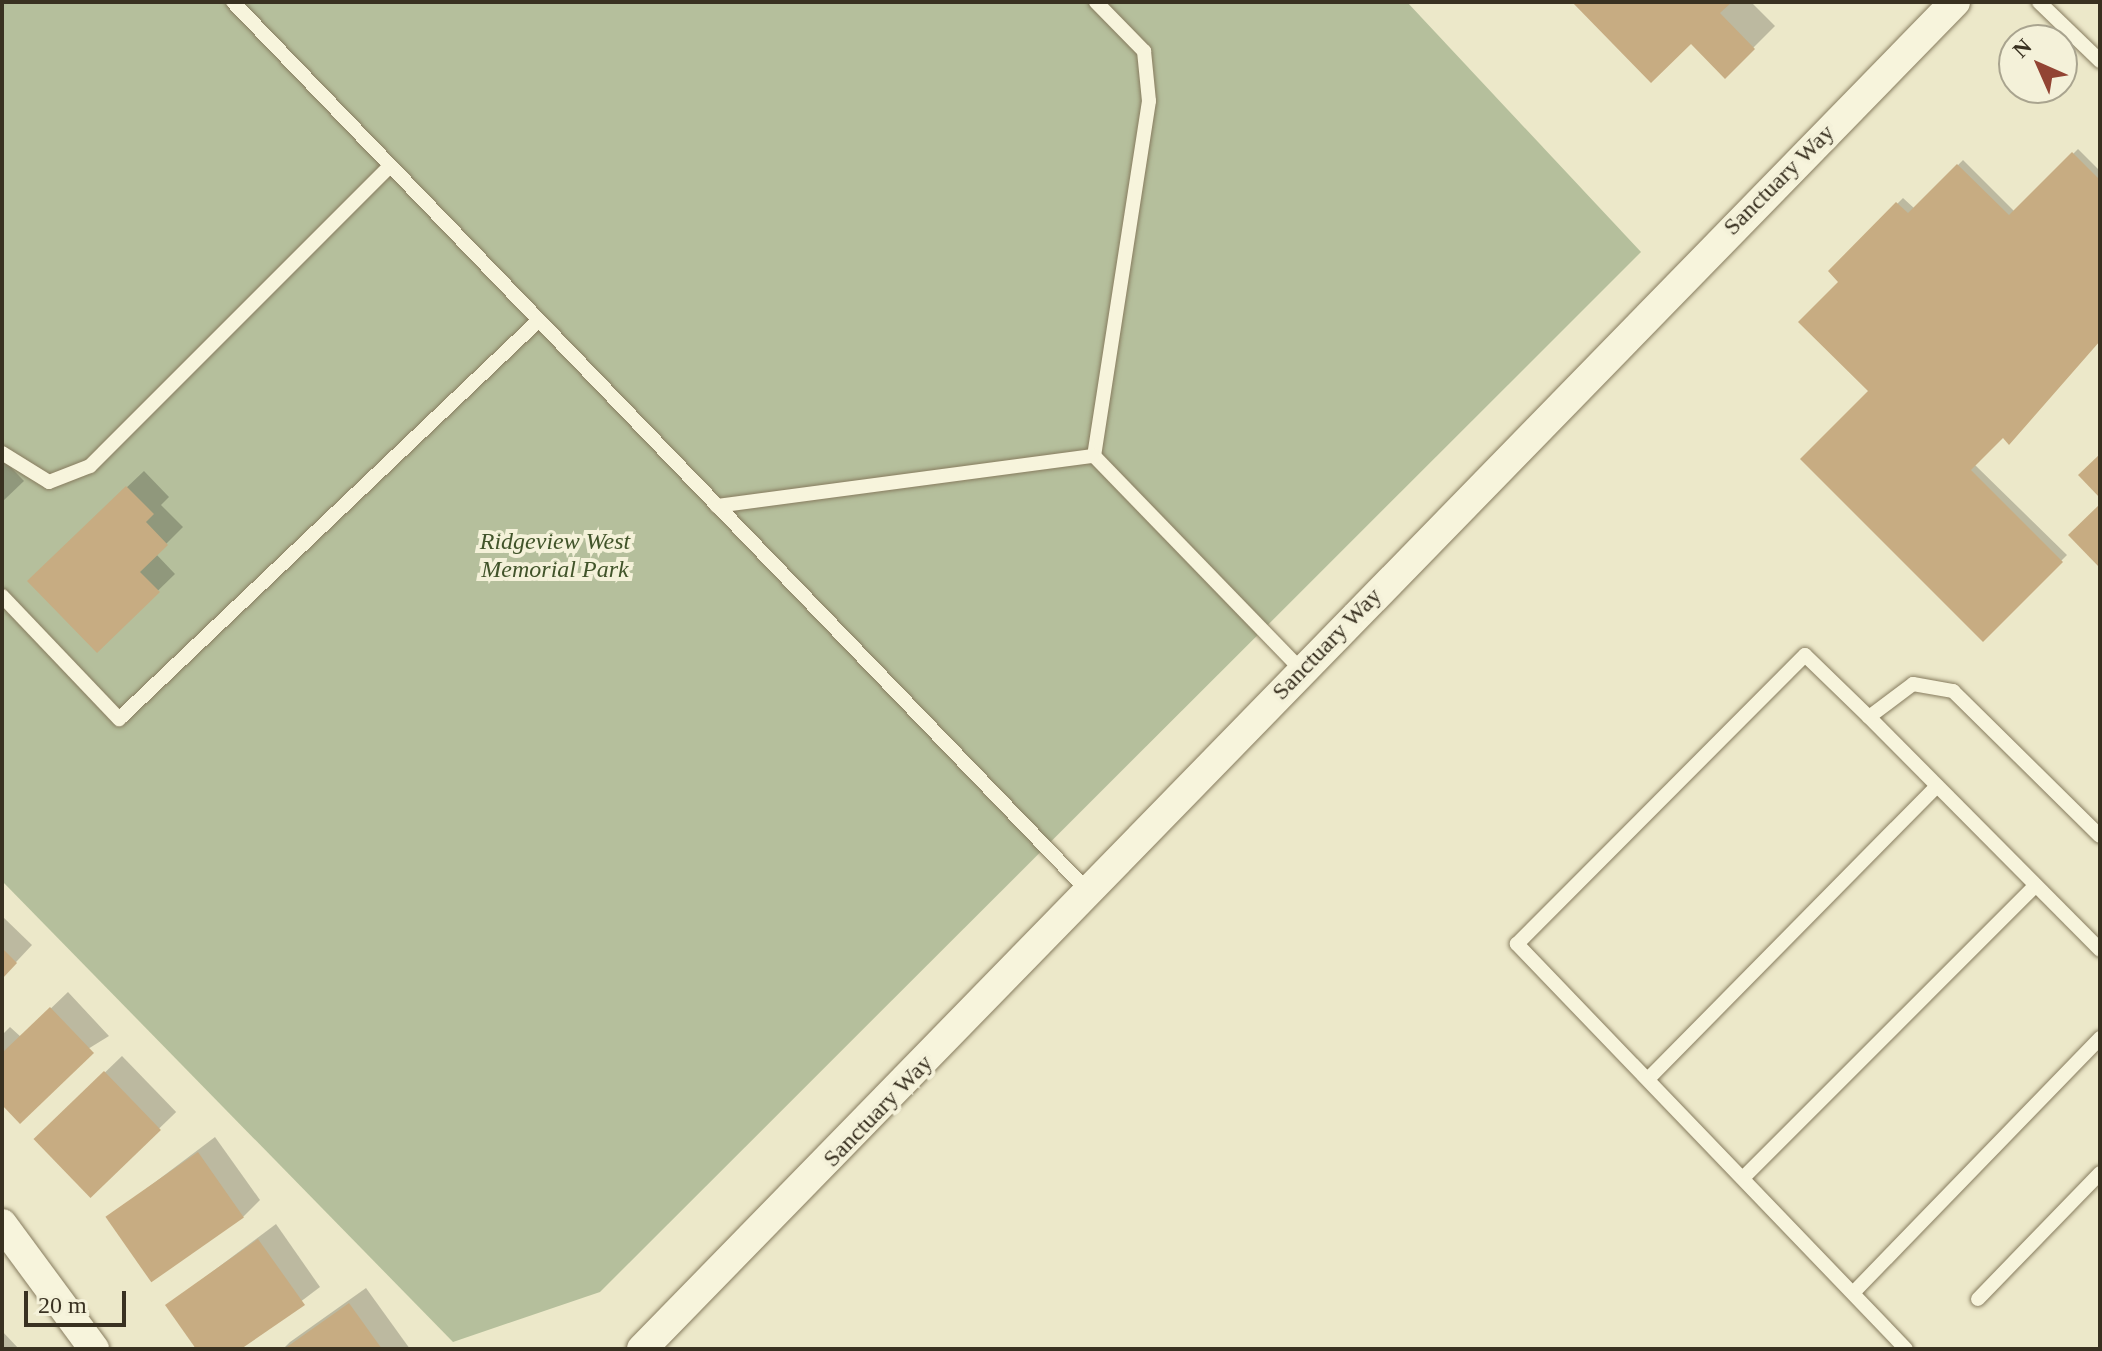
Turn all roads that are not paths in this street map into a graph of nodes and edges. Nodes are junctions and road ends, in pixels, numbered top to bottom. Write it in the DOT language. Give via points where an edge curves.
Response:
graph roads {
  1 [pos="233,2"];
  2 [pos="1096,2"];
  3 [pos="1955,2"];
  4 [pos="2039,2"];
  5 [pos="2100,61"];
  6 [pos="390,166"];
  7 [pos="539,320"];
  8 [pos="2,453"];
  9 [pos="1094,456"];
  10 [pos="717,506"];
  11 [pos="2,596"];
  12 [pos="1302,671"];
  13 [pos="1869,717"];
  14 [pos="1937,786"];
  15 [pos="2100,836"];
  16 [pos="2036,885"];
  17 [pos="1089,892"];
  18 [pos="2100,950"];
  19 [pos="2100,1038"];
  20 [pos="1649,1078"];
  21 [pos="2100,1173"];
  22 [pos="1743,1178"];
  23 [pos="2,1224"];
  24 [pos="1853,1293"];
  25 [pos="1978,1299"];
  26 [pos="94,1349"];
  27 [pos="642,1349"];
  28 [pos="1906,1349"];
  1 -- 6 [label="lane"];
  2 -- 9 [label="lane" via="1144,51 1149,101"];
  3 -- 12 [label="street, Sanctuary Way"];
  4 -- 5 [label="lane"];
  6 -- 7 [label="lane"];
  6 -- 8 [label="lane" via="90,466 49,482"];
  7 -- 10 [label="lane"];
  7 -- 11 [label="lane" via="119,719"];
  9 -- 10 [label="lane"];
  9 -- 12 [label="lane"];
  10 -- 17 [label="lane"];
  12 -- 17 [label="street, Sanctuary Way"];
  13 -- 14 [label="lane"];
  13 -- 15 [label="lane" via="1913,684 1953,691"];
  13 -- 20 [label="lane" via="1805,655 1517,944"];
  14 -- 16 [label="lane"];
  14 -- 20 [label="lane"];
  16 -- 18 [label="lane"];
  16 -- 22 [label="lane"];
  17 -- 27 [label="street, Sanctuary Way"];
  19 -- 24 [label="lane"];
  20 -- 22 [label="lane"];
  21 -- 25 [label="lane"];
  22 -- 24 [label="lane"];
  23 -- 26 [label="street"];
  24 -- 28 [label="lane"];
}
